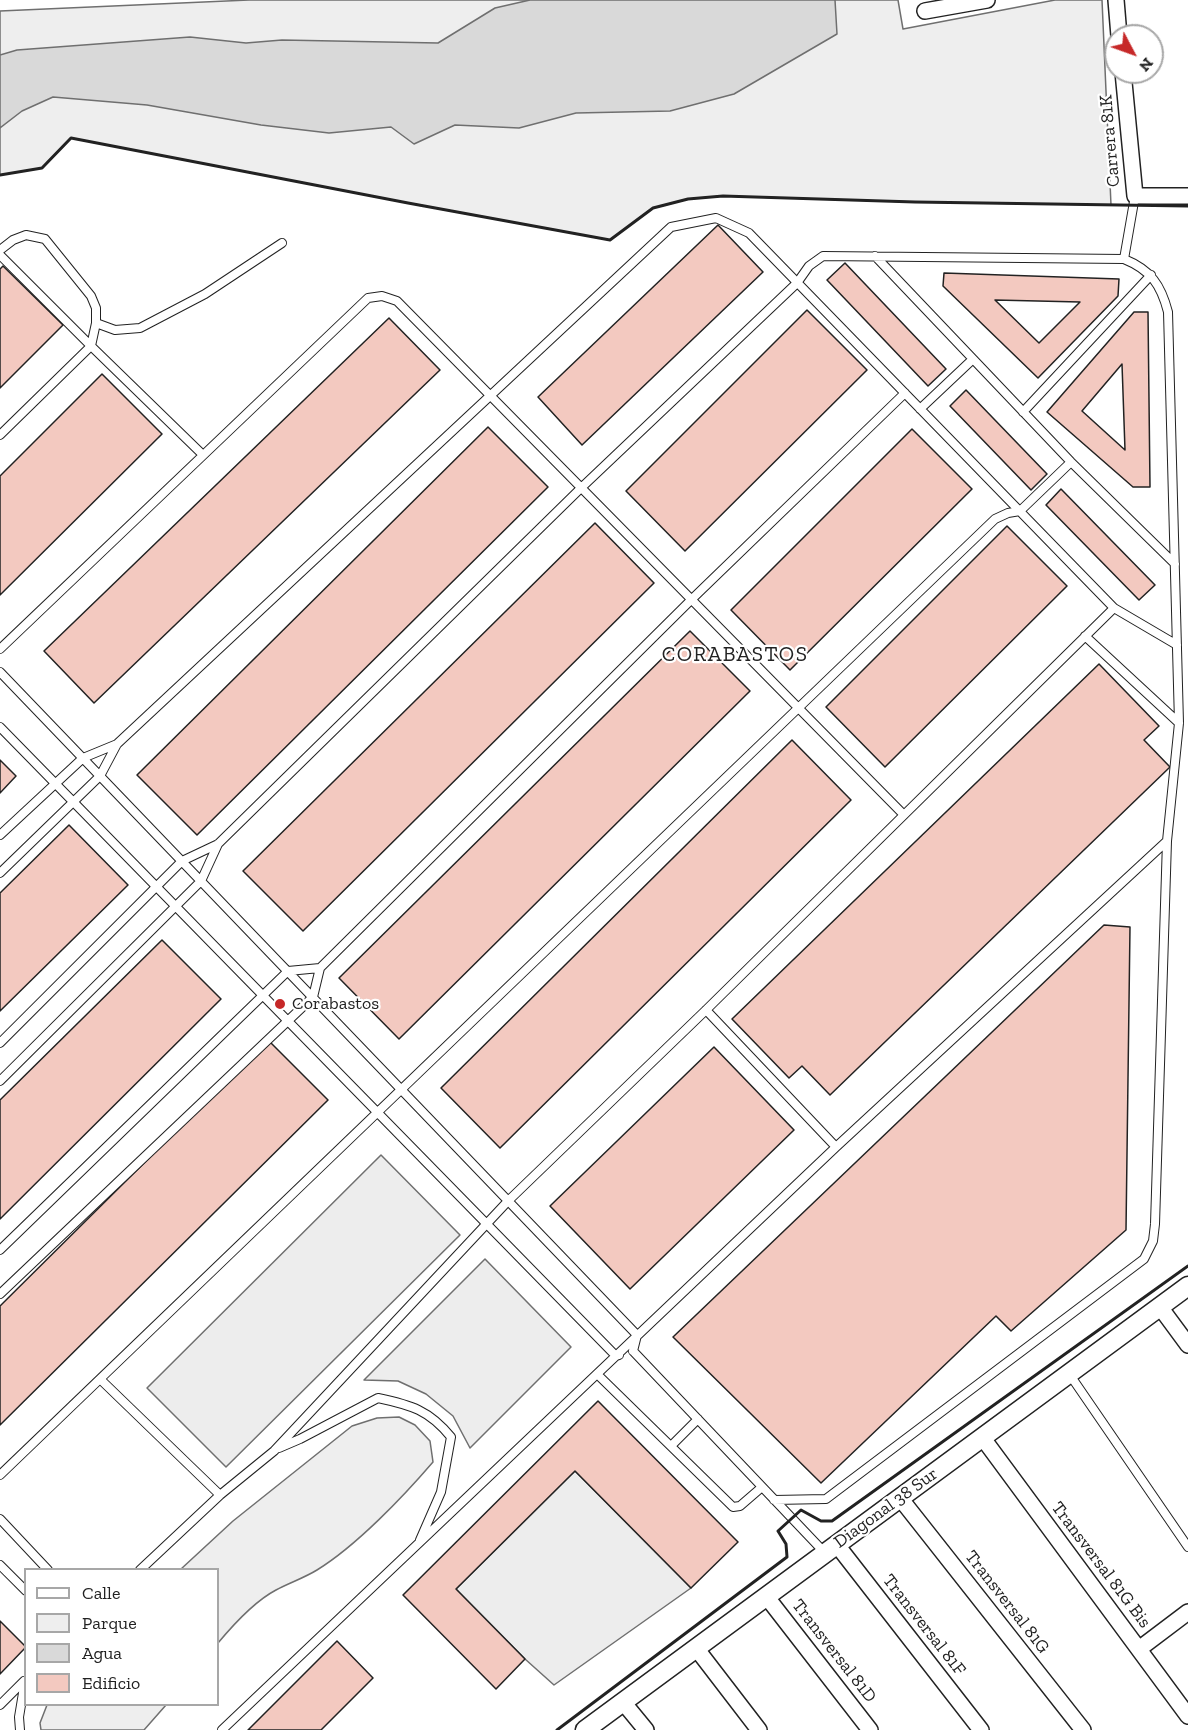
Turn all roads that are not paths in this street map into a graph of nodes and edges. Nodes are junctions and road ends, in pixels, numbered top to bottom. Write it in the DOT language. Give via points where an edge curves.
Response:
graph roads {
  1 [pos="987,0"];
  2 [pos="1116,0"];
  3 [pos="925,11"];
  4 [pos="1118,24"];
  5 [pos="1124,84"];
  6 [pos="1188,196"];
  7 [pos="1134,201"];
  8 [pos="282,243"];
  9 [pos="0,250"];
  10 [pos="0,255"];
  11 [pos="875,256"];
  12 [pos="1124,259"];
  13 [pos="1151,275"];
  14 [pos="797,283"];
  15 [pos="96,322"];
  16 [pos="91,346"];
  17 [pos="973,359"];
  18 [pos="905,393"];
  19 [pos="490,396"];
  20 [pos="920,409"];
  21 [pos="1023,412"];
  22 [pos="0,435"];
  23 [pos="203,455"];
  24 [pos="1071,462"];
  25 [pos="581,488"];
  26 [pos="1020,511"];
  27 [pos="1175,564"];
  28 [pos="692,599"];
  29 [pos="1114,608"];
  30 [pos="1085,636"];
  31 [pos="1177,645"];
  32 [pos="0,649"];
  33 [pos="0,672"];
  34 [pos="799,708"];
  35 [pos="1179,723"];
  36 [pos="0,727"];
  37 [pos="117,744"];
  38 [pos="83,758"];
  39 [pos="100,776"];
  40 [pos="54,783"];
  41 [pos="73,802"];
  42 [pos="904,815"];
  43 [pos="0,835"];
  44 [pos="1167,841"];
  45 [pos="218,844"];
  46 [pos="182,861"];
  47 [pos="0,873"];
  48 [pos="201,881"];
  49 [pos="156,886"];
  50 [pos="175,906"];
  51 [pos="320,968"];
  52 [pos="288,971"];
  53 [pos="263,995"];
  54 [pos="313,997"];
  55 [pos="705,1010"];
  56 [pos="287,1020"];
  57 [pos="0,1042"];
  58 [pos="0,1081"];
  59 [pos="402,1090"];
  60 [pos="378,1113"];
  61 [pos="836,1147"];
  62 [pos="508,1201"];
  63 [pos="487,1224"];
  64 [pos="0,1250"];
  65 [pos="1188,1286"];
  66 [pos="0,1294"];
  67 [pos="1160,1307"];
  68 [pos="638,1335"];
  69 [pos="1188,1345"];
  70 [pos="633,1351"];
  71 [pos="616,1356"];
  72 [pos="1069,1373"];
  73 [pos="597,1374"];
  74 [pos="100,1379"];
  75 [pos="698,1419"];
  76 [pos="982,1437"];
  77 [pos="671,1446"];
  78 [pos="274,1450"];
  79 [pos="0,1475"];
  80 [pos="762,1487"];
  81 [pos="220,1495"];
  82 [pos="900,1498"];
  83 [pos="774,1500"];
  84 [pos="0,1518"];
  85 [pos="418,1544"];
  86 [pos="1188,1547"];
  87 [pos="831,1549"];
  88 [pos="0,1564"];
  89 [pos="47,1568"];
  90 [pos="141,1568"];
  91 [pos="24,1589"];
  92 [pos="766,1596"];
  93 [pos="1188,1612"];
  94 [pos="696,1648"];
  95 [pos="1139,1649"];
  96 [pos="24,1681"];
  97 [pos="24,1686"];
  98 [pos="623,1702"];
  99 [pos="0,1705"];
  100 [pos="1188,1716"];
  101 [pos="20,1730"];
  102 [pos="222,1730"];
  103 [pos="585,1730"];
  104 [pos="646,1730"];
  105 [pos="759,1730"];
  106 [pos="870,1730"];
  107 [pos="981,1730"];
  108 [pos="1083,1730"];
  1 -- 3 [label="street"];
  2 -- 4 [label="street"];
  5 -- 7 [label="street, Carrera 81K"];
  6 -- 7 [label="street"];
  7 -- 12 [label="lane"];
  8 -- 15 [label="lane" via="205,294 140,328 115,330"];
  9 -- 15 [label="lane" via="26,234 45,239 91,296"];
  10 -- 16 [label="lane"];
  11 -- 12 [label="lane"];
  11 -- 14 [label="lane" via="823,256 809,266"];
  11 -- 17 [label="lane"];
  12 -- 13 [label="lane"];
  13 -- 21 [label="lane"];
  13 -- 27 [label="lane" via="1163,292 1168,312"];
  14 -- 18 [label="lane"];
  14 -- 19 [label="lane" via="748,233 716,218 671,226"];
  14 -- 25 [label="lane"];
  15 -- 16 [label="lane"];
  16 -- 22 [label="lane"];
  16 -- 23 [label="lane"];
  17 -- 20 [label="lane"];
  17 -- 21 [label="lane"];
  18 -- 20 [label="lane"];
  18 -- 28 [label="lane"];
  19 -- 23 [label="lane" via="397,301 382,296 368,298"];
  19 -- 25 [label="lane"];
  19 -- 37 [label="lane"];
  20 -- 26 [label="lane"];
  21 -- 24 [label="lane"];
  23 -- 32 [label="lane"];
  24 -- 26 [label="lane"];
  24 -- 27 [label="lane"];
  25 -- 28 [label="lane"];
  25 -- 45 [label="lane"];
  26 -- 29 [label="lane"];
  26 -- 34 [label="lane" via="995,519"];
  27 -- 31 [label="lane"];
  28 -- 34 [label="lane"];
  28 -- 51 [label="lane"];
  29 -- 30 [label="lane"];
  29 -- 31 [label="lane"];
  30 -- 35 [label="lane"];
  30 -- 42 [label="lane"];
  31 -- 35 [label="lane"];
  33 -- 38 [label="lane"];
  34 -- 42 [label="lane"];
  34 -- 59 [label="lane"];
  35 -- 44 [label="lane"];
  36 -- 40 [label="lane"];
  37 -- 38 [label="lane"];
  37 -- 39 [label="lane"];
  38 -- 39 [label="lane"];
  38 -- 40 [label="lane"];
  39 -- 41 [label="lane"];
  39 -- 46 [label="lane"];
  40 -- 41 [label="lane"];
  40 -- 43 [label="lane"];
  41 -- 47 [label="lane"];
  41 -- 49 [label="lane"];
  42 -- 55 [label="lane"];
  44 -- 61 [label="lane"];
  44 -- 83 [label="lane" via="1155,1224 1153,1241 1144,1259 826,1499"];
  45 -- 46 [label="lane"];
  45 -- 48 [label="lane"];
  46 -- 48 [label="lane"];
  46 -- 49 [label="lane"];
  48 -- 50 [label="lane"];
  48 -- 52 [label="lane"];
  49 -- 50 [label="lane"];
  49 -- 57 [label="lane"];
  50 -- 53 [label="lane"];
  50 -- 58 [label="lane"];
  51 -- 52 [label="lane"];
  51 -- 54 [label="lane"];
  52 -- 53 [label="lane"];
  52 -- 54 [label="lane"];
  53 -- 56 [label="lane"];
  53 -- 64 [label="lane"];
  54 -- 56 [label="lane"];
  54 -- 59 [label="lane"];
  55 -- 61 [label="lane"];
  55 -- 62 [label="lane"];
  56 -- 60 [label="lane"];
  56 -- 66 [label="lane"];
  59 -- 60 [label="lane"];
  59 -- 62 [label="lane"];
  60 -- 63 [label="lane"];
  60 -- 74 [label="lane"];
  61 -- 68 [label="lane"];
  62 -- 63 [label="lane"];
  62 -- 68 [label="lane"];
  63 -- 71 [label="lane"];
  63 -- 78 [label="lane"];
  65 -- 67 [label="street, Diagonal 38 Sur"];
  67 -- 69 [label="street"];
  67 -- 72 [label="street, Diagonal 38 Sur"];
  68 -- 70 [label="lane"];
  68 -- 71 [label="lane"];
  70 -- 71 [label="lane"];
  70 -- 75 [label="lane"];
  71 -- 73 [label="lane"];
  72 -- 76 [label="street, Diagonal 38 Sur"];
  72 -- 86 [label="lane"];
  73 -- 77 [label="lane"];
  73 -- 85 [label="lane"];
  74 -- 79 [label="lane"];
  74 -- 81 [label="lane"];
  75 -- 77 [label="lane"];
  75 -- 80 [label="lane"];
  76 -- 82 [label="street, Diagonal 38 Sur"];
  76 -- 95 [label="street, Transversal 81G Bis"];
  77 -- 80 [label="lane" via="733,1507 740,1506"];
  78 -- 81 [label="lane"];
  78 -- 85 [label="lane" via="378,1398 422,1410 451,1437 441,1492"];
  80 -- 83 [label="lane"];
  81 -- 90 [label="lane"];
  82 -- 87 [label="street, Diagonal 38 Sur"];
  82 -- 108 [label="street, Transversal 81G"];
  83 -- 87 [label="lane"];
  84 -- 89 [label="lane"];
  85 -- 102 [label="lane"];
  87 -- 92 [label="street, Diagonal 38 Sur"];
  87 -- 107 [label="street, Transversal 81F"];
  88 -- 91 [label="lane"];
  92 -- 94 [label="street, Diagonal 38 Sur"];
  92 -- 106 [label="street, Transversal 81D"];
  93 -- 95 [label="street"];
  94 -- 98 [label="street, Diagonal 38 Sur"];
  94 -- 105 [label="street"];
  95 -- 100 [label="street, Transversal 81G Bis"];
  96 -- 99 [label="lane"];
  97 -- 101 [label="lane"];
  98 -- 103 [label="street, Diagonal 38 Sur"];
  98 -- 104 [label="street"];
}
